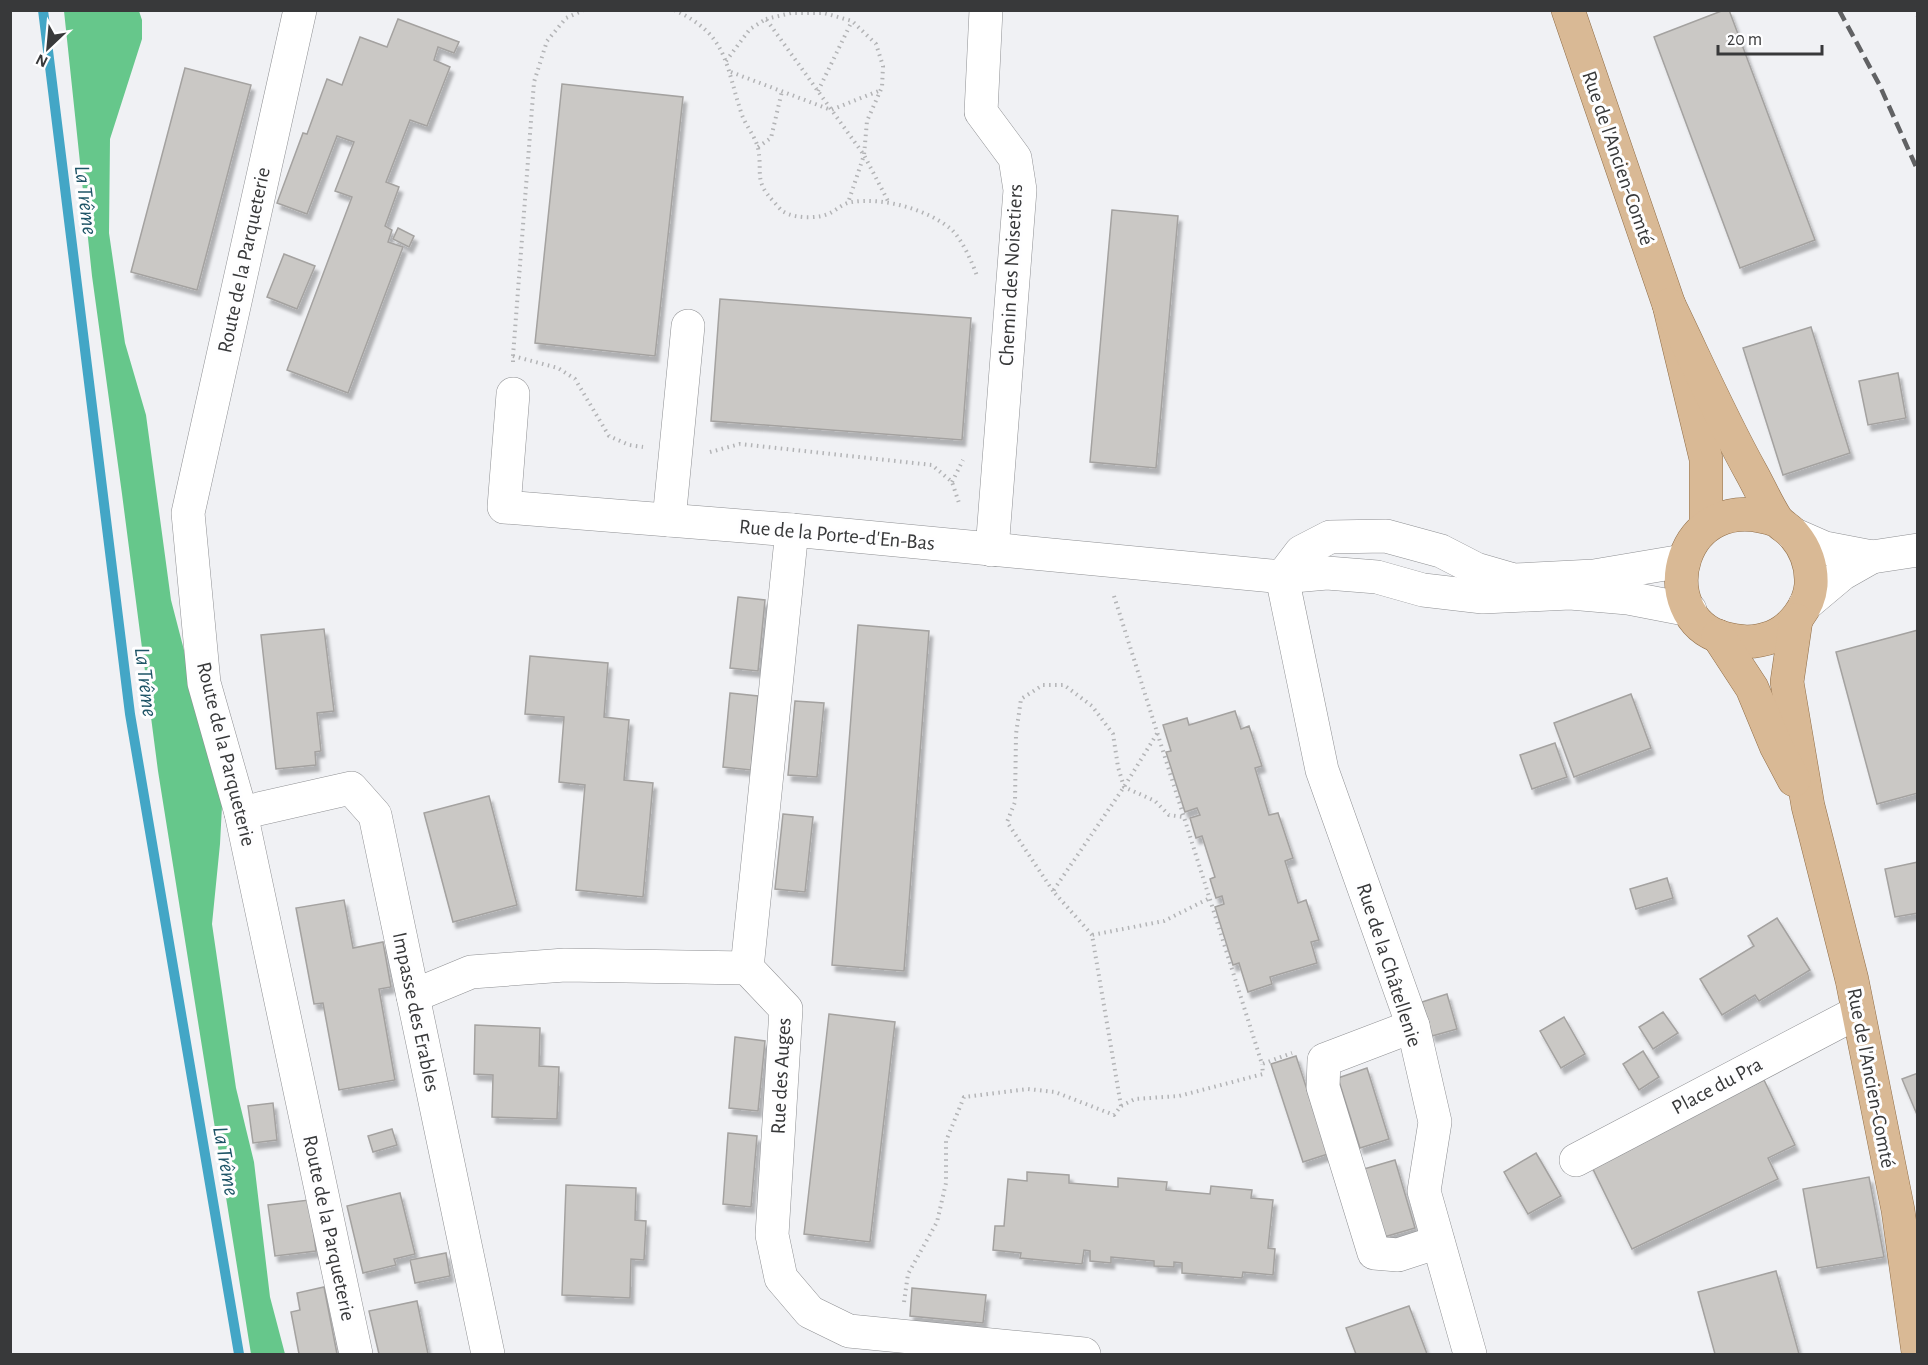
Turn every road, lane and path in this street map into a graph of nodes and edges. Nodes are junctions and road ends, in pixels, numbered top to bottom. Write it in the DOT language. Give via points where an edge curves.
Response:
graph roads {
  1 [pos="300,10"];
  2 [pos="584,10"];
  3 [pos="674,10"];
  4 [pos="987,10"];
  5 [pos="1568,10"];
  6 [pos="1916,10"];
  7 [pos="1917,17"];
  8 [pos="766,19"];
  9 [pos="852,21"];
  10 [pos="726,61"];
  11 [pos="730,71"];
  12 [pos="881,90"];
  13 [pos="782,91"];
  14 [pos="818,91"];
  15 [pos="831,110"];
  16 [pos="758,147"];
  17 [pos="864,155"];
  18 [pos="888,201"];
  19 [pos="848,202"];
  20 [pos="978,280"];
  21 [pos="1669,305"];
  22 [pos="688,326"];
  23 [pos="513,356"];
  24 [pos="513,394"];
  25 [pos="676,450"];
  26 [pos="964,458"];
  27 [pos="952,482"];
  28 [pos="669,520"];
  29 [pos="1706,526"];
  30 [pos="1786,528"];
  31 [pos="792,530"];
  32 [pos="979,549"];
  33 [pos="1917,550"];
  34 [pos="1872,557"];
  35 [pos="1076,559"];
  36 [pos="1683,561"];
  37 [pos="1282,577"];
  38 [pos="1690,610"];
  39 [pos="1801,612"];
  40 [pos="1718,636"];
  41 [pos="1158,732"];
  42 [pos="1124,787"];
  43 [pos="1808,807"];
  44 [pos="241,813"];
  45 [pos="1184,818"];
  46 [pos="1053,891"];
  47 [pos="1210,898"];
  48 [pos="1092,935"];
  49 [pos="747,968"];
  50 [pos="413,996"];
  51 [pos="1858,1012"];
  52 [pos="1413,1026"];
  53 [pos="1324,1060"];
  54 [pos="1262,1064"];
  55 [pos="1121,1106"];
  56 [pos="1576,1160"];
  57 [pos="1438,1242"];
  58 [pos="900,1336"];
  59 [pos="1917,1352"];
  60 [pos="356,1354"];
  61 [pos="488,1354"];
  62 [pos="1084,1354"];
  63 [pos="1470,1354"];
  1 -- 44 [label="street, Route de la Parqueterie" via="188,513 204,683"];
  2 -- 23 [label="path" via="566,18 548,41 534,82"];
  3 -- 10 [label="path" via="715,38"];
  4 -- 32 [label="street, Chemin des Noisetiers" via="981,112 1015,158 1020,190"];
  5 -- 21 [label="main road, Rue de l'Ancien-Comté"];
  6 -- 7 [label="path"];
  8 -- 9 [label="path" via="790,13 824,13"];
  8 -- 10 [label="path" via="750,29"];
  8 -- 14 [label="path"];
  9 -- 12 [label="path" via="876,44 883,66"];
  9 -- 14 [label="path"];
  10 -- 11 [label="path"];
  11 -- 13 [label="path"];
  11 -- 16 [label="path" via="743,116"];
  12 -- 15 [label="path"];
  12 -- 17 [label="path" via="867,121"];
  13 -- 15 [label="path"];
  13 -- 16 [label="path" via="771,138"];
  14 -- 15 [label="path"];
  15 -- 17 [label="path"];
  16 -- 19 [label="path" via="759,174 765,192 784,212 809,218 830,214"];
  17 -- 18 [label="path"];
  17 -- 19 [label="path"];
  18 -- 19 [label="path"];
  18 -- 20 [label="path" via="922,213 951,230 972,261"];
  21 -- 29 [label="main road, Rue de l'Ancien-Comté" via="1706,459"];
  21 -- 30 [label="main road, Rue de l'Ancien-Comté" via="1738,448"];
  22 -- 25 [label="street"];
  23 -- 24 [label="path"];
  23 -- 25 [label="path" via="558,368 575,379 609,436 629,445"];
  24 -- 28 [label="street, Rue de la Porte-d'En-Bas" via="504,507"];
  25 -- 27 [label="path" via="708,452 740,444 932,465"];
  25 -- 28 [label="street"];
  26 -- 27 [label="path"];
  27 -- 32 [label="path"];
  28 -- 31 [label="street, Rue de la Porte-d'En-Bas"];
  29 -- 30 [label="main road" via="1742,513 1761,515"];
  29 -- 36 [label="main road"];
  30 -- 34 [label="street" via="1825,548"];
  30 -- 39 [label="main road" via="1805,550 1810,569 1811,587"];
  31 -- 32 [label="street, Rue de la Porte-d'En-Bas"];
  31 -- 49 [label="street"];
  32 -- 35 [label="street, Rue de la Porte-d'En-Bas"];
  33 -- 34 [label="street"];
  34 -- 39 [label="street" via="1842,574"];
  35 -- 37 [label="street, Rue de la Porte-d'En-Bas"];
  35 -- 41 [label="path" via="1115,597"];
  36 -- 37 [label="street" via="1605,574 1514,580 1476,569 1441,551 1386,536 1330,537 1301,552"];
  36 -- 38 [label="main road" via="1683,595"];
  37 -- 38 [label="street, Rue de la Porte-d'En-Bas" via="1337,573 1483,597 1569,593 1628,598"];
  37 -- 52 [label="street, Rue de la Châtellenie" via="1322,770"];
  38 -- 40 [label="main road" via="1702,626"];
  39 -- 40 [label="main road" via="1779,634 1760,641 1738,642"];
  39 -- 43 [label="main road, Rue de l'Ancien-Comté" via="1787,682"];
  40 -- 43 [label="main road, Rue de l'Ancien-Comté" via="1752,688"];
  41 -- 42 [label="path"];
  41 -- 45 [label="path"];
  42 -- 45 [label="path" via="1155,801 1169,815"];
  42 -- 46 [label="path"];
  42 -- 46 [label="path" via="1113,734 1092,706 1064,685 1042,685 1021,699 1015,802 1007,822"];
  43 -- 51 [label="main road, Rue de l'Ancien-Comté"];
  44 -- 50 [label="street, Impasse des Erables" via="351,788 375,815"];
  44 -- 60 [label="street, Route de la Parqueterie"];
  45 -- 47 [label="path"];
  46 -- 48 [label="path"];
  47 -- 48 [label="path" via="1164,921"];
  47 -- 54 [label="path"];
  48 -- 55 [label="path"];
  49 -- 50 [label="street" via="565,964 471,972"];
  49 -- 58 [label="street, Rue des Auges" via="786,1009 772,1235 782,1278 810,1312 849,1331"];
  50 -- 61 [label="street, Impasse des Erables"];
  51 -- 56 [label="street, Place du Pra"];
  51 -- 59 [label="main road, Rue de l'Ancien-Comté" via="1898,1210"];
  52 -- 53 [label="street"];
  52 -- 57 [label="street, Rue de la Châtellenie" via="1435,1122 1424,1191"];
  53 -- 54 [label="path" via="1297,1051"];
  53 -- 57 [label="street" via="1323,1087 1374,1253 1398,1255"];
  54 -- 55 [label="path" via="1263,1074 1179,1096 1135,1099"];
  55 -- 58 [label="path" via="1114,1115 1055,1092 1028,1089 964,1097 946,1141 946,1184 937,1221 908,1274"];
  57 -- 63 [label="street, Rue de la Châtellenie"];
  58 -- 62 [label="street, Rue des Auges"];
}
